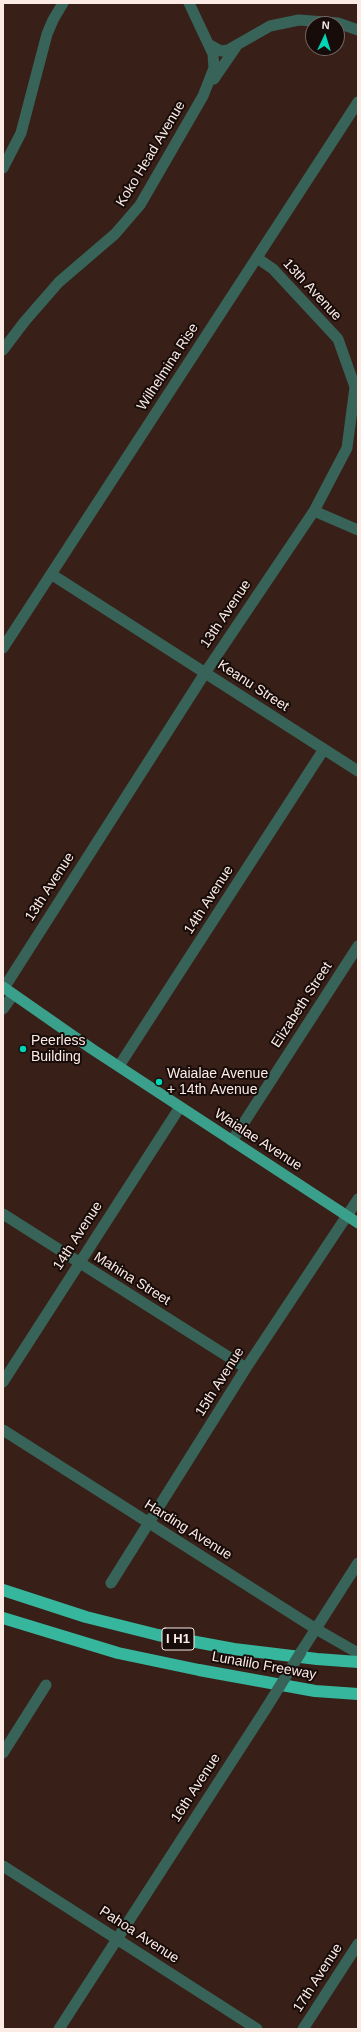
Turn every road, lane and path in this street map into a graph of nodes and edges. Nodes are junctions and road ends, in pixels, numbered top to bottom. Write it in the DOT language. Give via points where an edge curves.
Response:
graph roads {
  1 [pos="63,3"];
  2 [pos="189,3"];
  3 [pos="358,30"];
  4 [pos="239,44"];
  5 [pos="210,45"];
  6 [pos="203,96"];
  7 [pos="358,102"];
  8 [pos="3,168"];
  9 [pos="257,258"];
  10 [pos="3,350"];
  11 [pos="314,511"];
  12 [pos="358,530"];
  13 [pos="51,574"];
  14 [pos="3,648"];
  15 [pos="205,673"];
  16 [pos="324,749"];
  17 [pos="358,771"];
  18 [pos="358,946"];
  19 [pos="4,987"];
  20 [pos="13,995"];
  21 [pos="3,1009"];
  22 [pos="119,1066"];
  23 [pos="180,1107"];
  24 [pos="232,1141"];
  25 [pos="358,1199"];
  26 [pos="3,1214"];
  27 [pos="347,1216"];
  28 [pos="358,1223"];
  29 [pos="78,1263"];
  30 [pos="246,1368"];
  31 [pos="3,1382"];
  32 [pos="3,1430"];
  33 [pos="150,1523"];
  34 [pos="358,1563"];
  35 [pos="111,1583"];
  36 [pos="3,1590"];
  37 [pos="3,1618"];
  38 [pos="316,1629"];
  39 [pos="354,1650"];
  40 [pos="358,1662"];
  41 [pos="46,1685"];
  42 [pos="358,1695"];
  43 [pos="3,1753"];
  44 [pos="3,1866"];
  45 [pos="117,1938"];
  46 [pos="358,1944"];
  47 [pos="59,2029"];
  48 [pos="257,2029"];
  49 [pos="303,2029"];
  1 -- 8 [label="street" via="47,34 21,133"];
  2 -- 5 [label="street, Koko Head Avenue"];
  3 -- 4 [label="street" via="324,21 293,21 270,26"];
  4 -- 5 [label="street" via="225,51 217,50"];
  4 -- 6 [label="street"];
  5 -- 6 [label="street, Koko Head Avenue" via="214,68"];
  6 -- 10 [label="street, Koko Head Avenue" via="140,205 115,234 59,282"];
  7 -- 9 [label="street, Wilhelmina Rise"];
  9 -- 11 [label="street, 13th Avenue" via="273,269 338,339 355,387 347,448"];
  9 -- 13 [label="street, Wilhelmina Rise"];
  11 -- 12 [label="street"];
  11 -- 15 [label="street, 13th Avenue"];
  13 -- 14 [label="street, Wilhelmina Rise"];
  13 -- 15 [label="street, Keanu Street"];
  15 -- 16 [label="street, Keanu Street"];
  15 -- 19 [label="street, 13th Avenue"];
  16 -- 17 [label="street, Keanu Street"];
  16 -- 22 [label="street, 14th Avenue"];
  18 -- 24 [label="street, Elizabeth Street"];
  19 -- 20 [label="main road, Waialae Avenue"];
  20 -- 21 [label="street"];
  20 -- 22 [label="main road, Waialae Avenue"];
  22 -- 23 [label="main road, Waialae Avenue"];
  23 -- 24 [label="main road, Waialae Avenue"];
  23 -- 29 [label="street, 14th Avenue"];
  24 -- 27 [label="main road, Waialae Avenue"];
  25 -- 27 [label="street, 15th Avenue"];
  26 -- 29 [label="street, Mahina Street"];
  27 -- 28 [label="main road, Waialae Avenue"];
  27 -- 30 [label="street, 15th Avenue"];
  29 -- 30 [label="street, Mahina Street"];
  29 -- 31 [label="street, 14th Avenue"];
  30 -- 33 [label="street, 15th Avenue"];
  32 -- 33 [label="street, Harding Avenue"];
  33 -- 35 [label="street, 15th Avenue"];
  33 -- 38 [label="street, Harding Avenue"];
  34 -- 38 [label="street, 16th Avenue"];
  36 -- 40 [label="highway, Lunalilo Freeway / I H1" via="86,1617 158,1635 234,1649"];
  37 -- 42 [label="highway, Lunalilo Freeway / I H1" via="118,1653 315,1691"];
  38 -- 39 [label="street, Harding Avenue"];
  38 -- 45 [label="street, 16th Avenue, bridge"];
  41 -- 43 [label="street"];
  44 -- 45 [label="street, Pahoa Avenue"];
  45 -- 47 [label="street, 16th Avenue"];
  45 -- 48 [label="street, Pahoa Avenue"];
  46 -- 49 [label="street, 17th Avenue"];
}
